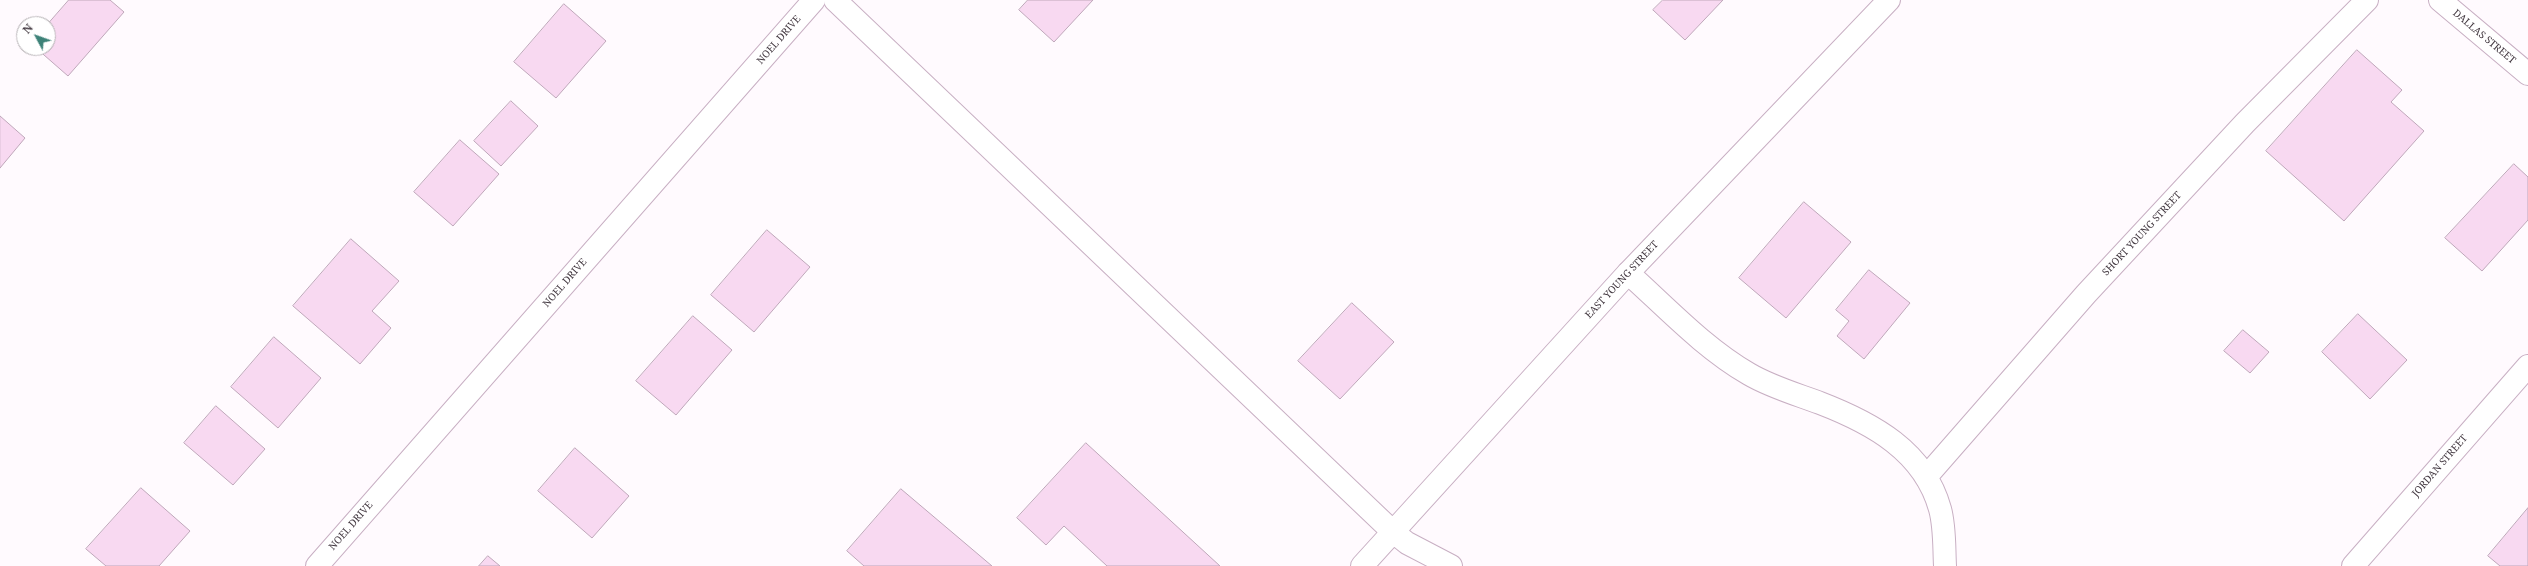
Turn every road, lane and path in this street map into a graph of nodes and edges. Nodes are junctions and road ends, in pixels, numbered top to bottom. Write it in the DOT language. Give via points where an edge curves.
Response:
graph roads {
  1 [pos="814,0"];
  2 [pos="834,0"];
  3 [pos="1889,0"];
  4 [pos="2367,0"];
  5 [pos="2440,0"];
  6 [pos="2528,74"];
  7 [pos="1628,273"];
  8 [pos="2528,366"];
  9 [pos="1926,476"];
  10 [pos="1392,531"];
  11 [pos="317,566"];
  12 [pos="1362,566"];
  13 [pos="1451,566"];
  14 [pos="1945,566"];
  15 [pos="2353,566"];
  1 -- 11 [label="street, NOEL DRIVE"];
  2 -- 10 [label="street"];
  3 -- 7 [label="street, EAST YOUNG STREET"];
  4 -- 9 [label="street, SHORT YOUNG STREET" via="2245,123 2086,294"];
  5 -- 6 [label="street, DALLAS STREET"];
  7 -- 9 [label="street" via="1729,361 1770,384 1845,413 1884,434 1900,446"];
  7 -- 10 [label="street, EAST YOUNG STREET"];
  8 -- 15 [label="street, JORDAN STREET"];
  9 -- 14 [label="street" via="1940,509"];
  10 -- 12 [label="street, EAST YOUNG STREET"];
  10 -- 13 [label="street" via="1408,543"];
}
